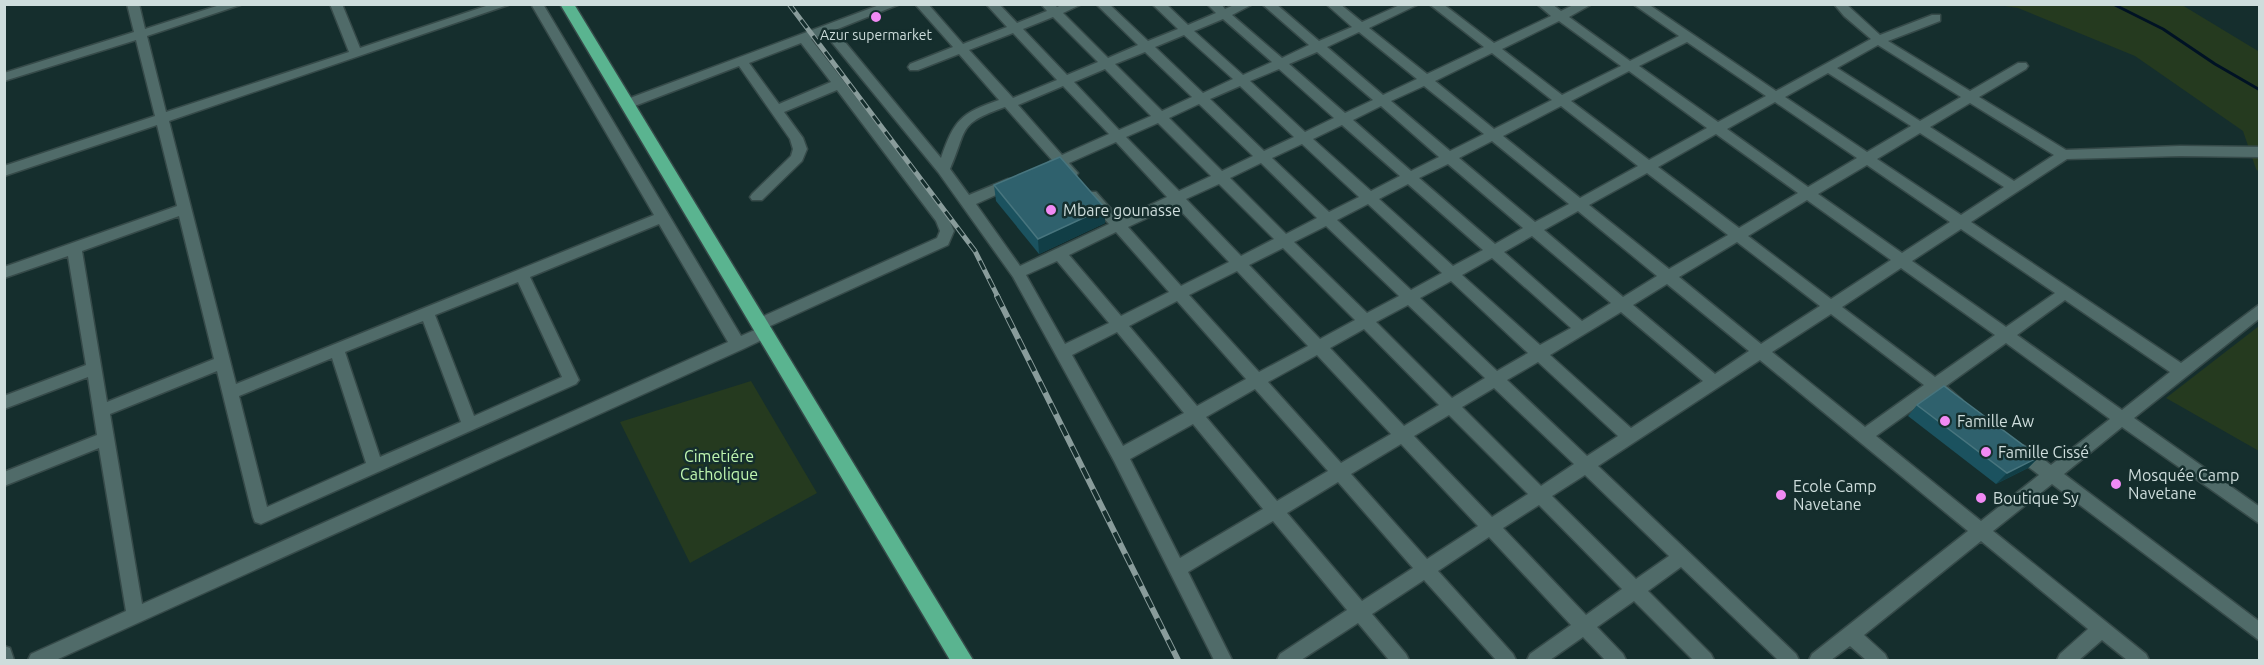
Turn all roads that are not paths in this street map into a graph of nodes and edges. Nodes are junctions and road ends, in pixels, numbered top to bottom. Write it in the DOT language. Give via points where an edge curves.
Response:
graph roads {
  1 [pos="133,4"];
  2 [pos="237,4"];
  3 [pos="336,4"];
  4 [pos="505,4"];
  5 [pos="537,4"];
  6 [pos="567,4"];
  7 [pos="894,4"];
  8 [pos="921,4"];
  9 [pos="992,4"];
  10 [pos="1076,4"];
  11 [pos="1102,4"];
  12 [pos="1158,4"];
  13 [pos="1213,4"];
  14 [pos="1247,4"];
  15 [pos="1268,4"];
  16 [pos="1332,4"];
  17 [pos="1413,4"];
  18 [pos="1435,4"];
  19 [pos="1543,4"];
  20 [pos="1586,4"];
  21 [pos="1639,4"];
  22 [pos="1840,4"];
  23 [pos="1051,9"];
  24 [pos="1224,14"];
  25 [pos="1560,17"];
  26 [pos="1936,18"];
  27 [pos="1015,28"];
  28 [pos="1360,28"];
  29 [pos="827,29"];
  30 [pos="1186,30"];
  31 [pos="141,35"];
  32 [pos="1687,37"];
  33 [pos="804,38"];
  34 [pos="1878,40"];
  35 [pos="1318,46"];
  36 [pos="1146,47"];
  37 [pos="1492,49"];
  38 [pos="962,50"];
  39 [pos="356,54"];
  40 [pos="742,61"];
  41 [pos="1106,63"];
  42 [pos="1280,64"];
  43 [pos="1629,66"];
  44 [pos="2022,66"];
  45 [pos="914,67"];
  46 [pos="1828,68"];
  47 [pos="4,77"];
  48 [pos="1065,81"];
  49 [pos="1242,81"];
  50 [pos="1425,81"];
  51 [pos="839,84"];
  52 [pos="1775,97"];
  53 [pos="1969,97"];
  54 [pos="1201,99"];
  55 [pos="1561,100"];
  56 [pos="1382,101"];
  57 [pos="1009,103"];
  58 [pos="627,104"];
  59 [pos="776,110"];
  60 [pos="1160,117"];
  61 [pos="162,119"];
  62 [pos="1343,119"];
  63 [pos="1920,126"];
  64 [pos="1717,129"];
  65 [pos="1492,135"];
  66 [pos="1117,136"];
  67 [pos="1304,138"];
  68 [pos="2259,152"];
  69 [pos="2064,155"];
  70 [pos="1449,157"];
  71 [pos="1262,158"];
  72 [pos="1866,158"];
  73 [pos="1061,161"];
  74 [pos="1648,167"];
  75 [pos="943,169"];
  76 [pos="4,171"];
  77 [pos="1220,177"];
  78 [pos="1409,177"];
  79 [pos="2014,187"];
  80 [pos="1807,194"];
  81 [pos="758,197"];
  82 [pos="1369,197"];
  83 [pos="1176,198"];
  84 [pos="967,202"];
  85 [pos="1578,205"];
  86 [pos="184,208"];
  87 [pos="662,217"];
  88 [pos="1327,219"];
  89 [pos="1960,222"];
  90 [pos="1118,226"];
  91 [pos="1534,229"];
  92 [pos="1737,235"];
  93 [pos="1284,240"];
  94 [pos="74,248"];
  95 [pos="1493,251"];
  96 [pos="1059,254"];
  97 [pos="1901,261"];
  98 [pos="1239,263"];
  99 [pos="4,273"];
  100 [pos="1018,273"];
  101 [pos="522,274"];
  102 [pos="1452,274"];
  103 [pos="1667,277"];
  104 [pos="2065,292"];
  105 [pos="1179,293"];
  106 [pos="1409,297"];
  107 [pos="1622,304"];
  108 [pos="1831,306"];
  109 [pos="2259,309"];
  110 [pos="427,313"];
  111 [pos="1365,322"];
  112 [pos="1118,324"];
  113 [pos="762,328"];
  114 [pos="1581,328"];
  115 [pos="2005,335"];
  116 [pos="738,345"];
  117 [pos="1318,347"];
  118 [pos="336,350"];
  119 [pos="1062,352"];
  120 [pos="1760,352"];
  121 [pos="1539,353"];
  122 [pos="222,362"];
  123 [pos="94,368"];
  124 [pos="2181,371"];
  125 [pos="1495,379"];
  126 [pos="1257,381"];
  127 [pos="1714,382"];
  128 [pos="1935,386"];
  129 [pos="230,393"];
  130 [pos="4,403"];
  131 [pos="1450,406"];
  132 [pos="1962,406"];
  133 [pos="101,411"];
  134 [pos="1195,415"];
  135 [pos="2122,418"];
  136 [pos="470,424"];
  137 [pos="1402,435"];
  138 [pos="1864,436"];
  139 [pos="1630,437"];
  140 [pos="106,438"];
  141 [pos="2007,440"];
  142 [pos="1120,456"];
  143 [pos="1586,466"];
  144 [pos="375,467"];
  145 [pos="1339,473"];
  146 [pos="2051,475"];
  147 [pos="4,479"];
  148 [pos="1540,496"];
  149 [pos="1275,511"];
  150 [pos="2259,517"];
  151 [pos="1490,528"];
  152 [pos="1981,531"];
  153 [pos="1682,557"];
  154 [pos="1176,570"];
  155 [pos="1426,570"];
  156 [pos="1635,591"];
  157 [pos="1360,613"];
  158 [pos="135,615"];
  159 [pos="1584,627"];
  160 [pos="2101,629"];
  161 [pos="2259,633"];
  162 [pos="1851,635"];
  163 [pos="4,654"];
  164 [pos="5,660"];
  165 [pos="37,660"];
  166 [pos="962,660"];
  167 [pos="1223,660"];
  168 [pos="1287,660"];
  169 [pos="1400,660"];
  170 [pos="1507,660"];
  171 [pos="1536,660"];
  172 [pos="1617,660"];
  173 [pos="1705,660"];
  174 [pos="1790,660"];
  175 [pos="1818,660"];
  176 [pos="1879,660"];
  177 [pos="2066,660"];
  178 [pos="2140,660"];
  1 -- 31 [label="street"];
  2 -- 31 [label="street"];
  3 -- 39 [label="street"];
  4 -- 39 [label="street"];
  5 -- 87 [label="street"];
  6 -- 58 [label="highway"];
  7 -- 29 [label="street"];
  8 -- 38 [label="street"];
  9 -- 27 [label="street"];
  10 -- 23 [label="street"];
  11 -- 36 [label="street"];
  12 -- 30 [label="street"];
  13 -- 24 [label="street"];
  14 -- 24 [label="street"];
  15 -- 35 [label="street"];
  16 -- 28 [label="street"];
  17 -- 28 [label="street"];
  18 -- 37 [label="street"];
  19 -- 25 [label="street"];
  20 -- 25 [label="street"];
  21 -- 32 [label="street"];
  22 -- 34 [label="street"];
  23 -- 27 [label="street"];
  23 -- 41 [label="street"];
  24 -- 30 [label="street"];
  24 -- 42 [label="street"];
  25 -- 37 [label="street"];
  25 -- 43 [label="street"];
  26 -- 34 [label="street"];
  27 -- 38 [label="street"];
  27 -- 48 [label="street"];
  28 -- 35 [label="street"];
  28 -- 50 [label="street"];
  29 -- 33 [label="street"];
  29 -- 75 [label="street"];
  30 -- 36 [label="street"];
  30 -- 49 [label="street"];
  31 -- 47 [label="street"];
  31 -- 61 [label="street"];
  32 -- 43 [label="street"];
  32 -- 52 [label="street"];
  33 -- 40 [label="street"];
  33 -- 51 [label="street"];
  34 -- 46 [label="street"];
  34 -- 53 [label="street"];
  35 -- 42 [label="street"];
  35 -- 56 [label="street"];
  36 -- 41 [label="street"];
  36 -- 54 [label="street"];
  37 -- 50 [label="street"];
  37 -- 55 [label="street"];
  38 -- 45 [label="street"];
  38 -- 57 [label="street"];
  39 -- 61 [label="street"];
  40 -- 58 [label="street"];
  40 -- 59 [label="street"];
  41 -- 48 [label="street"];
  41 -- 60 [label="street"];
  42 -- 49 [label="street"];
  42 -- 62 [label="street"];
  43 -- 55 [label="street"];
  43 -- 64 [label="street"];
  44 -- 53 [label="street"];
  46 -- 52 [label="street"];
  46 -- 63 [label="street"];
  48 -- 57 [label="street"];
  48 -- 66 [label="street"];
  49 -- 54 [label="street"];
  49 -- 67 [label="street"];
  50 -- 56 [label="street"];
  50 -- 65 [label="street"];
  51 -- 59 [label="street"];
  51 -- 113 [label="street" via="942,219 947,231 943,241"];
  52 -- 64 [label="street"];
  52 -- 72 [label="street"];
  53 -- 63 [label="street"];
  53 -- 69 [label="street"];
  54 -- 60 [label="street"];
  54 -- 71 [label="street"];
  55 -- 65 [label="street"];
  55 -- 74 [label="street"];
  56 -- 62 [label="street"];
  56 -- 70 [label="street"];
  57 -- 73 [label="street"];
  57 -- 75 [label="street" via="967,119 957,130"];
  58 -- 113 [label="highway"];
  59 -- 81 [label="street" via="799,142 800,153"];
  60 -- 66 [label="street"];
  60 -- 77 [label="street"];
  61 -- 76 [label="street"];
  61 -- 86 [label="street"];
  62 -- 67 [label="street"];
  62 -- 78 [label="street"];
  63 -- 72 [label="street"];
  63 -- 79 [label="street"];
  64 -- 74 [label="street"];
  64 -- 80 [label="street"];
  65 -- 70 [label="street"];
  65 -- 85 [label="street"];
  66 -- 73 [label="street"];
  66 -- 83 [label="street"];
  67 -- 71 [label="street"];
  67 -- 82 [label="street"];
  68 -- 69 [label="street"];
  69 -- 79 [label="street"];
  70 -- 78 [label="street"];
  70 -- 91 [label="street"];
  71 -- 77 [label="street"];
  71 -- 88 [label="street"];
  72 -- 80 [label="street"];
  72 -- 89 [label="street"];
  73 -- 84 [label="street"];
  73 -- 90 [label="street"];
  74 -- 85 [label="street"];
  74 -- 92 [label="street"];
  75 -- 84 [label="street"];
  77 -- 83 [label="street"];
  77 -- 93 [label="street"];
  78 -- 82 [label="street"];
  78 -- 95 [label="street"];
  79 -- 89 [label="street"];
  80 -- 92 [label="street"];
  80 -- 97 [label="street"];
  82 -- 88 [label="street"];
  82 -- 102 [label="street"];
  83 -- 90 [label="street"];
  83 -- 98 [label="street"];
  84 -- 100 [label="street"];
  85 -- 91 [label="street"];
  85 -- 103 [label="street"];
  86 -- 94 [label="street"];
  86 -- 122 [label="street"];
  87 -- 101 [label="street"];
  87 -- 116 [label="street"];
  88 -- 93 [label="street"];
  88 -- 106 [label="street"];
  89 -- 97 [label="street"];
  89 -- 104 [label="street"];
  90 -- 96 [label="street"];
  90 -- 105 [label="street"];
  91 -- 95 [label="street"];
  91 -- 107 [label="street"];
  92 -- 103 [label="street"];
  92 -- 108 [label="street"];
  93 -- 98 [label="street"];
  93 -- 111 [label="street"];
  94 -- 99 [label="street"];
  94 -- 123 [label="street"];
  95 -- 102 [label="street"];
  95 -- 114 [label="street"];
  96 -- 100 [label="street"];
  96 -- 112 [label="street"];
  97 -- 108 [label="street"];
  97 -- 115 [label="street"];
  98 -- 105 [label="street"];
  98 -- 117 [label="street"];
  100 -- 119 [label="street"];
  101 -- 110 [label="street"];
  101 -- 136 [label="street" via="571,380"];
  102 -- 106 [label="street"];
  102 -- 121 [label="street"];
  103 -- 107 [label="street"];
  103 -- 120 [label="street"];
  104 -- 115 [label="street"];
  104 -- 124 [label="street"];
  105 -- 112 [label="street"];
  105 -- 126 [label="street"];
  106 -- 111 [label="street"];
  106 -- 125 [label="street"];
  107 -- 114 [label="street"];
  107 -- 127 [label="street"];
  108 -- 120 [label="street"];
  108 -- 128 [label="street"];
  109 -- 124 [label="street"];
  110 -- 118 [label="street"];
  110 -- 136 [label="street"];
  111 -- 117 [label="street"];
  111 -- 131 [label="street"];
  112 -- 119 [label="street"];
  112 -- 134 [label="street"];
  113 -- 116 [label="street"];
  113 -- 166 [label="highway"];
  114 -- 121 [label="street"];
  115 -- 128 [label="street"];
  115 -- 135 [label="street"];
  116 -- 158 [label="street"];
  117 -- 126 [label="street"];
  117 -- 137 [label="street"];
  118 -- 129 [label="street"];
  118 -- 144 [label="street"];
  119 -- 142 [label="street"];
  120 -- 127 [label="street"];
  120 -- 138 [label="street"];
  121 -- 125 [label="street"];
  121 -- 139 [label="street"];
  122 -- 129 [label="street"];
  122 -- 133 [label="street"];
  123 -- 130 [label="street"];
  123 -- 133 [label="street"];
  124 -- 135 [label="street"];
  125 -- 131 [label="street"];
  125 -- 143 [label="street"];
  126 -- 134 [label="street"];
  126 -- 145 [label="street"];
  127 -- 139 [label="street"];
  128 -- 132 [label="street"];
  128 -- 138 [label="street"];
  129 -- 144 [label="street" via="261,517"];
  131 -- 137 [label="street"];
  131 -- 148 [label="street"];
  133 -- 140 [label="street"];
  134 -- 142 [label="street"];
  134 -- 149 [label="street"];
  135 -- 146 [label="street"];
  135 -- 150 [label="street"];
  136 -- 144 [label="street"];
  137 -- 145 [label="street"];
  137 -- 151 [label="street"];
  138 -- 152 [label="street"];
  139 -- 143 [label="street"];
  140 -- 147 [label="street"];
  140 -- 158 [label="street"];
  141 -- 146 [label="street"];
  142 -- 154 [label="street"];
  143 -- 148 [label="street"];
  143 -- 153 [label="street"];
  145 -- 149 [label="street"];
  145 -- 155 [label="street"];
  146 -- 152 [label="street"];
  146 -- 161 [label="street"];
  148 -- 151 [label="street"];
  148 -- 156 [label="street"];
  149 -- 154 [label="street"];
  149 -- 157 [label="street"];
  151 -- 155 [label="street"];
  151 -- 159 [label="street"];
  152 -- 160 [label="street"];
  152 -- 162 [label="street"];
  153 -- 156 [label="street"];
  153 -- 174 [label="street"];
  154 -- 167 [label="street"];
  155 -- 157 [label="street"];
  155 -- 170 [label="street"];
  156 -- 159 [label="street"];
  156 -- 173 [label="street"];
  157 -- 168 [label="street"];
  157 -- 169 [label="street"];
  158 -- 165 [label="street"];
  159 -- 171 [label="street"];
  159 -- 172 [label="street"];
  160 -- 177 [label="street"];
  160 -- 178 [label="street"];
  162 -- 175 [label="street"];
  162 -- 176 [label="street"];
  163 -- 164 [label="street"];
}
